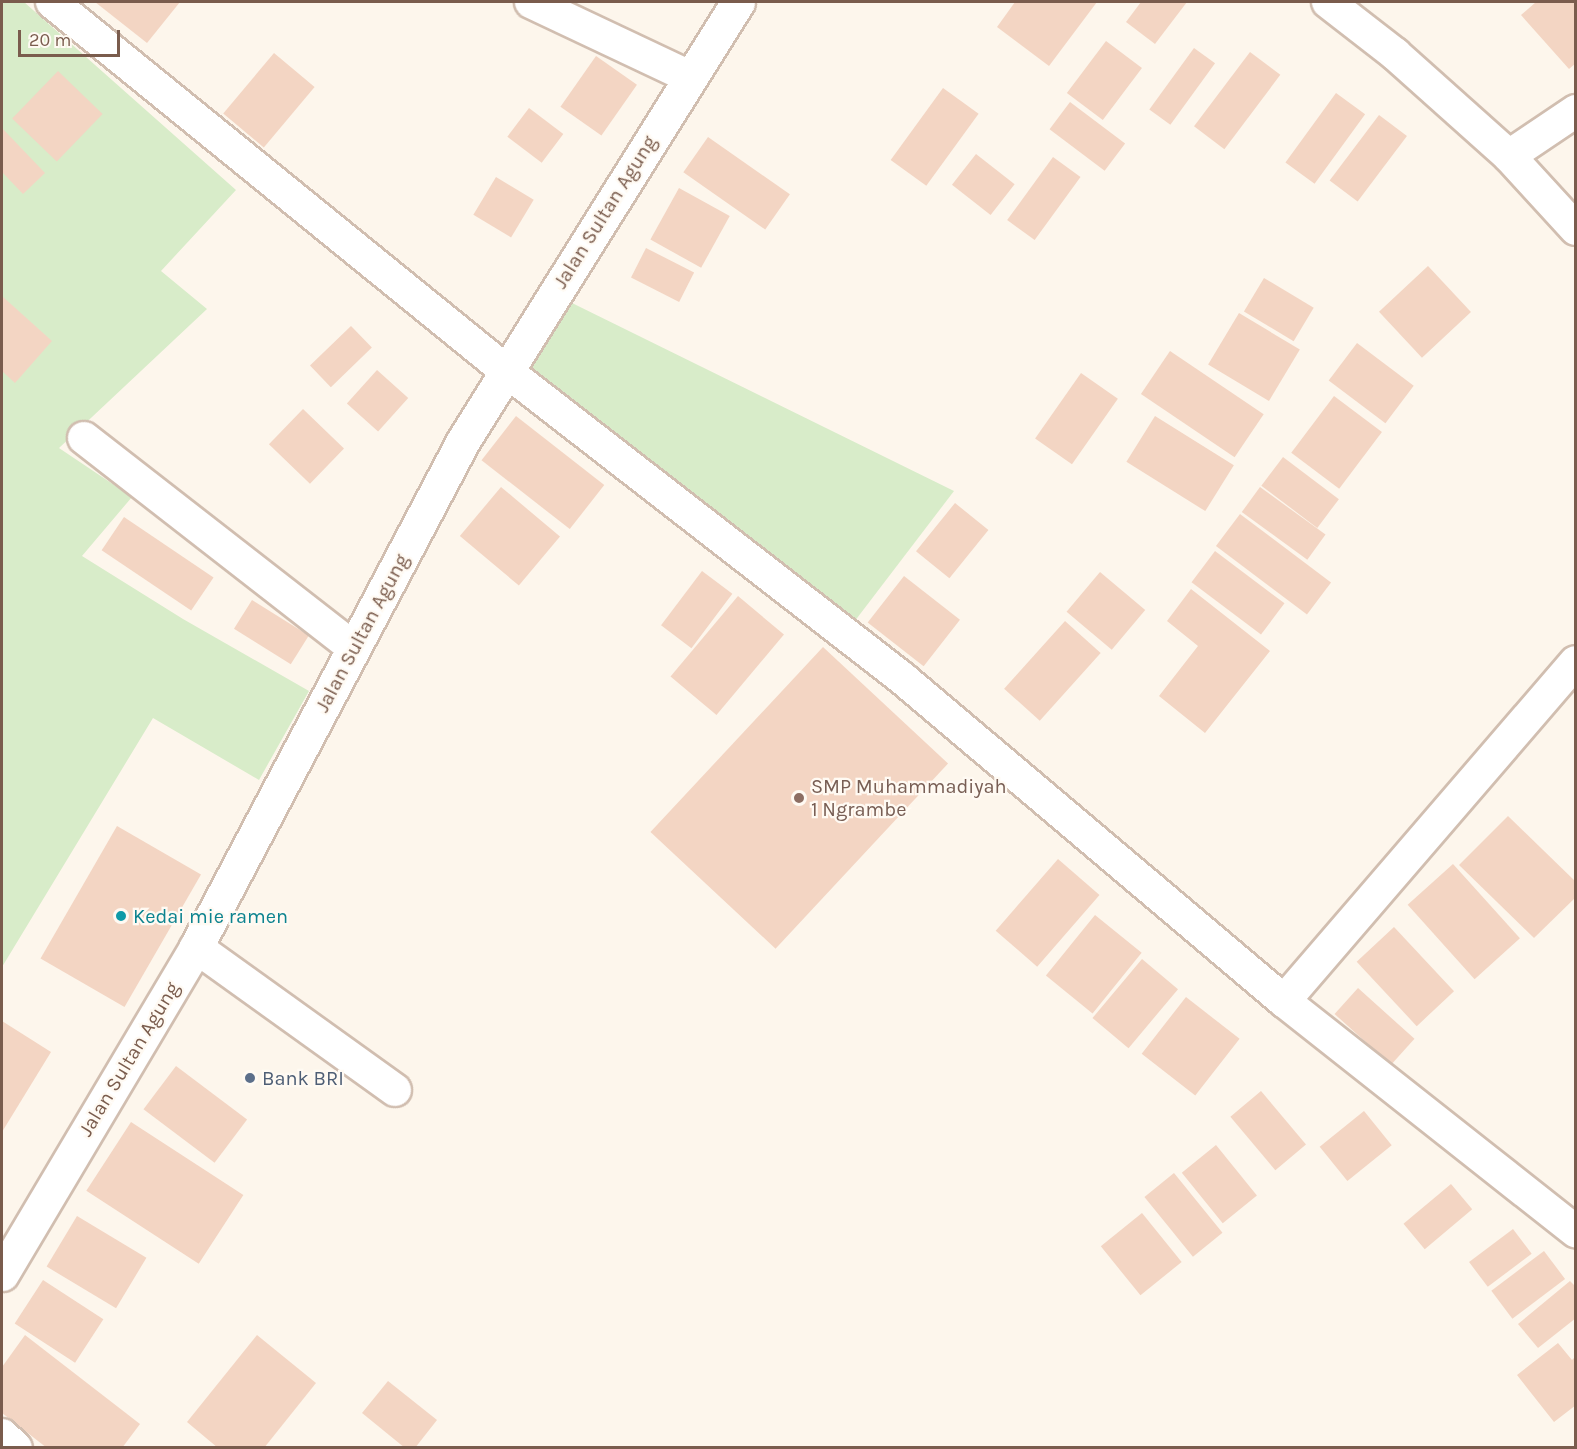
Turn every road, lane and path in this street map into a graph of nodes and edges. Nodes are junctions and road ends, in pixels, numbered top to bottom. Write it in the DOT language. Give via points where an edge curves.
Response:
graph roads {
  1 [pos="52,2"];
  2 [pos="531,2"];
  3 [pos="738,2"];
  4 [pos="1328,2"];
  5 [pos="690,77"];
  6 [pos="1575,111"];
  7 [pos="1509,156"];
  8 [pos="1575,229"];
  9 [pos="506,370"];
  10 [pos="84,438"];
  11 [pos="354,648"];
  12 [pos="1575,662"];
  13 [pos="196,947"];
  14 [pos="1284,1000"];
  15 [pos="395,1090"];
  16 [pos="1575,1232"];
  17 [pos="2,1274"];
  18 [pos="2,1435"];
  19 [pos="16,1448"];
  1 -- 9 [label="street"];
  2 -- 5 [label="street"];
  3 -- 5 [label="main road, Jalan Sultan Agung"];
  4 -- 7 [label="street" via="1395,54"];
  5 -- 9 [label="main road, Jalan Sultan Agung"];
  6 -- 7 [label="street"];
  7 -- 8 [label="street"];
  9 -- 11 [label="main road, Jalan Sultan Agung" via="463,441"];
  9 -- 14 [label="street" via="902,678"];
  10 -- 11 [label="street"];
  11 -- 13 [label="main road, Jalan Sultan Agung"];
  12 -- 14 [label="street"];
  13 -- 15 [label="street"];
  13 -- 17 [label="main road, Jalan Sultan Agung"];
  14 -- 16 [label="street"];
  18 -- 19 [label="street"];
}
